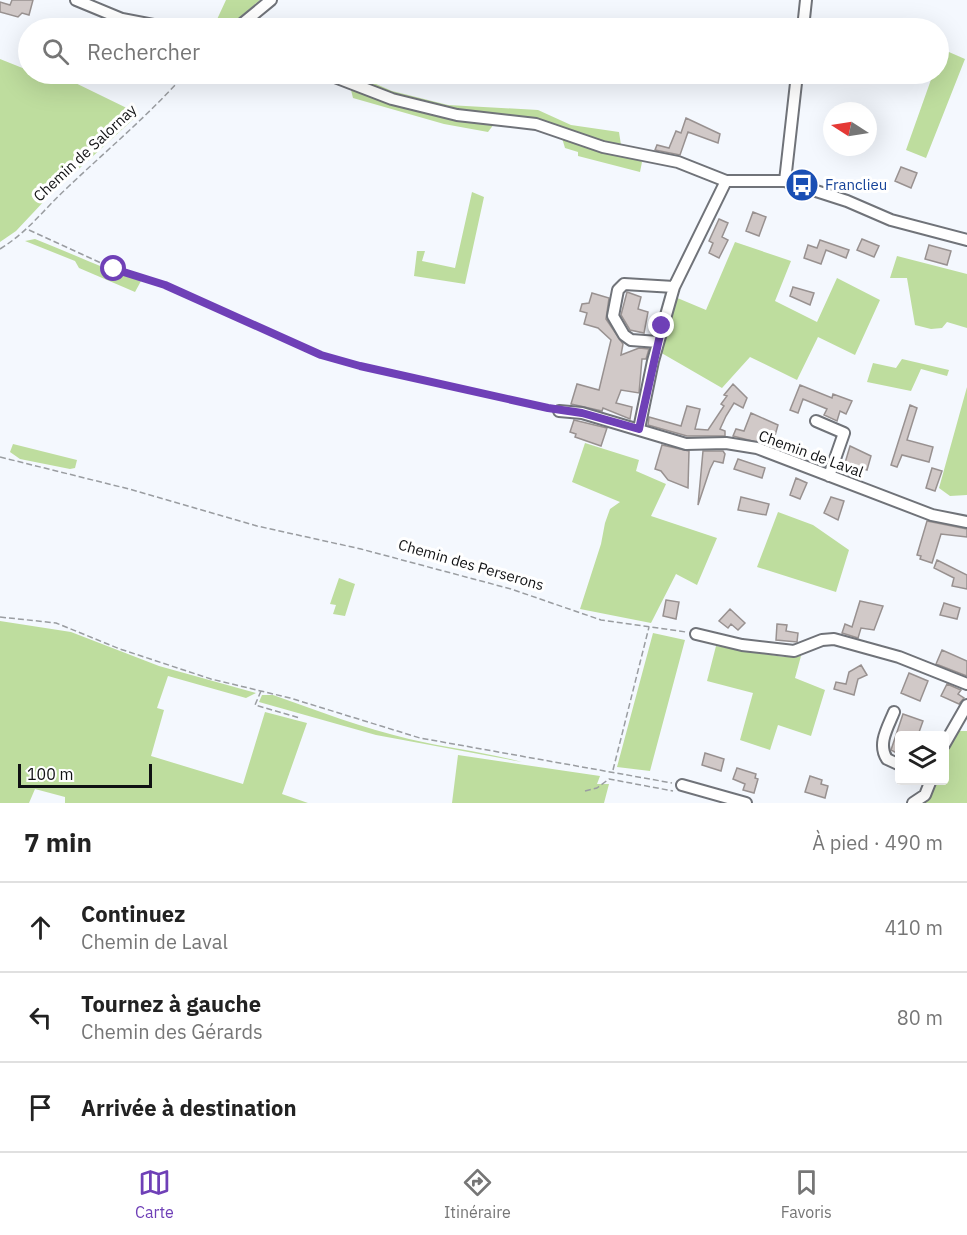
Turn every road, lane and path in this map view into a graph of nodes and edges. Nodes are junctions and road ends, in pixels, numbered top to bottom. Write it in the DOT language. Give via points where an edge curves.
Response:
graph roads {
  1 [pos="76,0"];
  2 [pos="271,0"];
  3 [pos="806,0"];
  4 [pos="120,18"];
  5 [pos="249,18"];
  6 [pos="804,18"];
  7 [pos="176,84"];
  8 [pos="353,84"];
  9 [pos="796,84"];
  10 [pos="726,181"];
  11 [pos="785,181"];
  12 [pos="29,230"];
  13 [pos="967,240"];
  14 [pos="0,249"];
  15 [pos="674,287"];
  16 [pos="658,342"];
  17 [pos="559,411"];
  18 [pos="816,421"];
  19 [pos="639,429"];
  20 [pos="0,457"];
  21 [pos="829,476"];
  22 [pos="967,522"];
  23 [pos="0,617"];
  24 [pos="649,626"];
  25 [pos="696,633"];
  26 [pos="967,684"];
  27 [pos="262,690"];
  28 [pos="967,705"];
  29 [pos="894,712"];
  30 [pos="300,718"];
  31 [pos="949,738"];
  32 [pos="895,763"];
  33 [pos="612,771"];
  34 [pos="929,785"];
  35 [pos="686,786"];
  36 [pos="585,792"];
  37 [pos="746,803"];
  38 [pos="913,803"];
  1 -- 4 [label="street"];
  2 -- 5 [label="street"];
  3 -- 6 [label="street"];
  7 -- 12 [label="path, Chemin de Salornay" via="151,112 50,204"];
  8 -- 10 [label="street" via="392,99 457,115 536,124 603,147 678,162"];
  9 -- 11 [label="street"];
  10 -- 11 [label="street"];
  10 -- 15 [label="street"];
  11 -- 13 [label="street" via="891,220"];
  12 -- 14 [label="path, Chemin de Salornay"];
  12 -- 17 [label="path" via="321,355"];
  15 -- 16 [label="street"];
  15 -- 16 [label="street" via="624,284 618,290 613,316 624,335 637,342"];
  16 -- 19 [label="street"];
  17 -- 19 [label="street, Chemin de Laval" via="582,413"];
  18 -- 21 [label="street" via="844,434"];
  19 -- 21 [label="street, Chemin de Laval" via="686,444 726,443 757,448"];
  20 -- 24 [label="path, Chemin des Perserons" via="511,589 601,620"];
  21 -- 22 [label="street, Chemin de Laval" via="932,515"];
  23 -- 27 [label="path" via="56,623 211,679"];
  24 -- 25 [label="path, Chemin des Perserons"];
  24 -- 33 [label="path"];
  25 -- 26 [label="street" via="742,645 794,651 834,639 899,657"];
  27 -- 30 [label="path" via="255,705"];
  27 -- 33 [label="path" via="420,738"];
  28 -- 31 [label="street"];
  29 -- 32 [label="street" via="882,747 887,759"];
  33 -- 35 [label="path"];
  34 -- 38 [label="street" via="925,795"];
  35 -- 36 [label="path" via="676,791 609,779"];
  35 -- 37 [label="street"];
}
